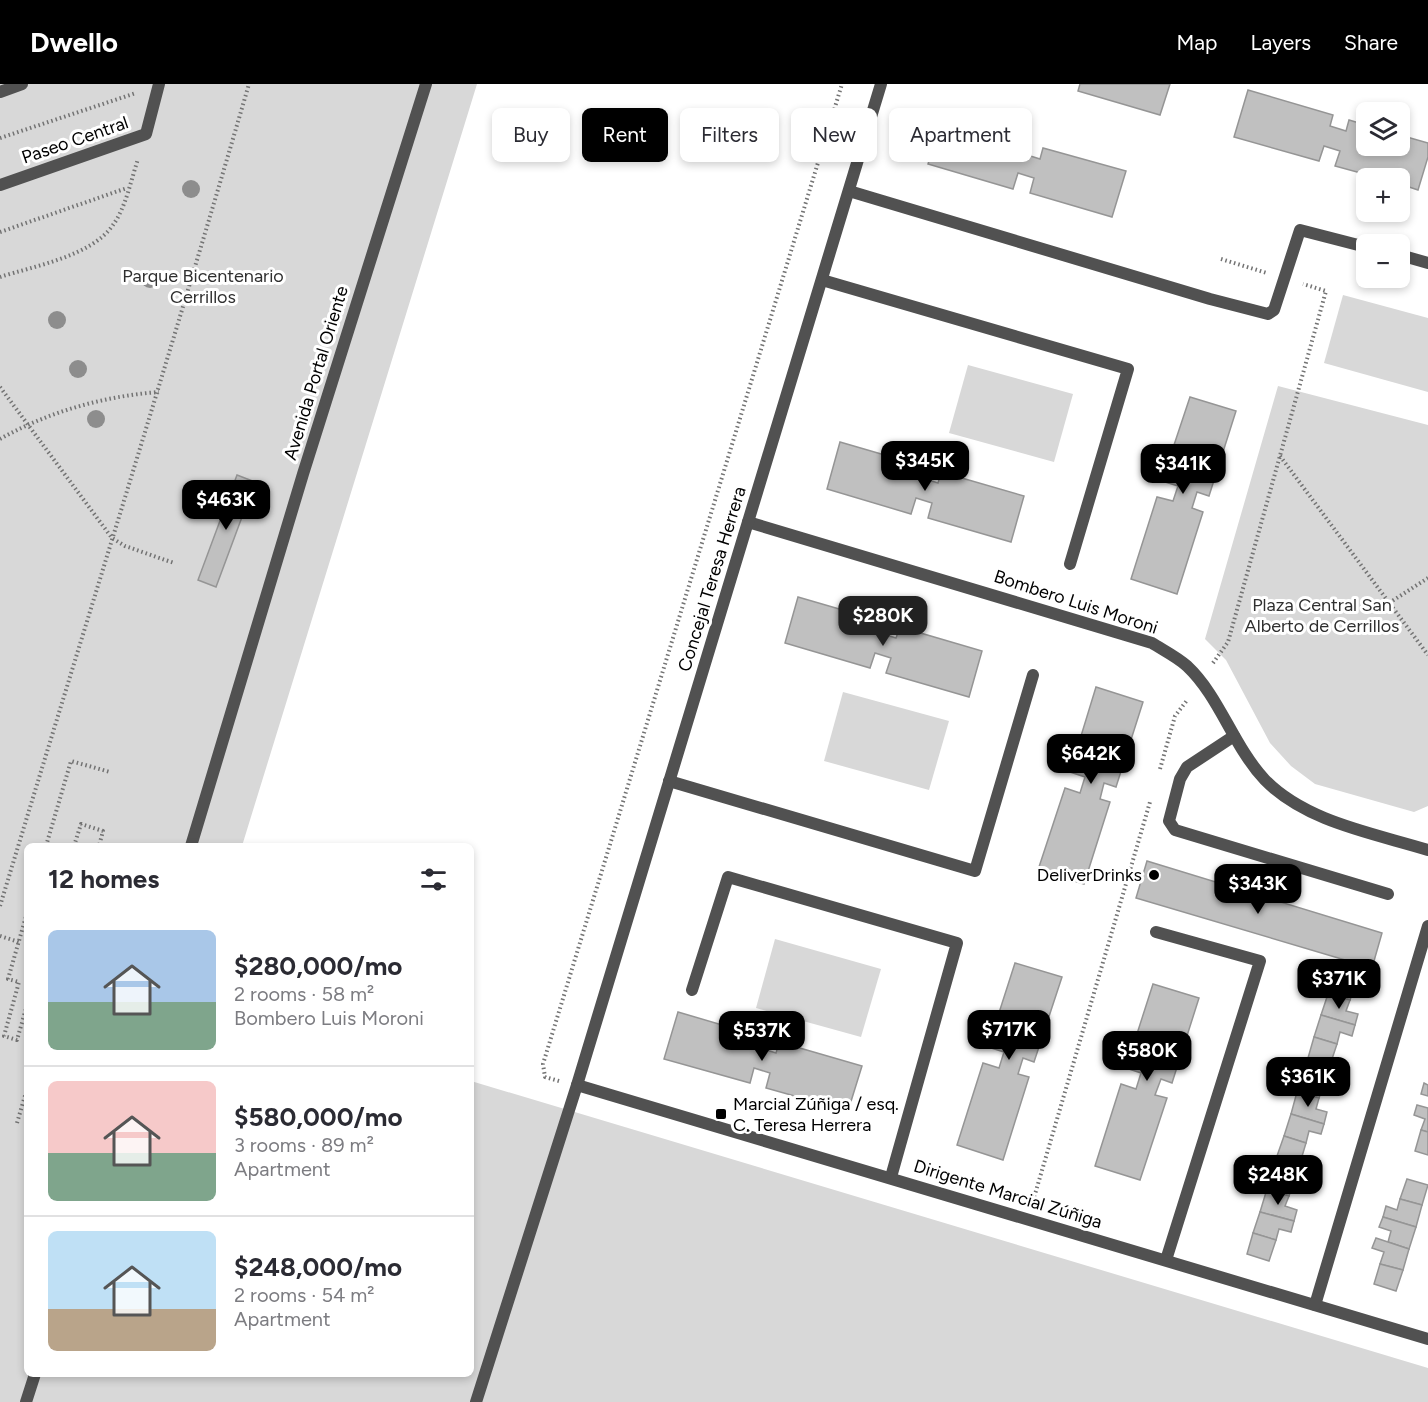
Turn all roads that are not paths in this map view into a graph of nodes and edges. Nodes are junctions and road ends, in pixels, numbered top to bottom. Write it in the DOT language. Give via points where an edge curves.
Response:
graph roads {
  1 [pos="22,84"];
  2 [pos="426,84"];
  3 [pos="881,84"];
  4 [pos="159,85"];
  5 [pos="0,92"];
  6 [pos="0,185"];
  7 [pos="849,191"];
  8 [pos="1356,244"];
  9 [pos="1410,258"];
  10 [pos="1428,263"];
  11 [pos="822,280"];
  12 [pos="748,522"];
  13 [pos="1070,564"];
  14 [pos="1033,675"];
  15 [pos="1234,736"];
  16 [pos="669,781"];
  17 [pos="192,843"];
  18 [pos="1428,850"];
  19 [pos="1388,894"];
  20 [pos="1428,926"];
  21 [pos="1156,932"];
  22 [pos="692,990"];
  23 [pos="577,1085"];
  24 [pos="891,1178"];
  25 [pos="1166,1260"];
  26 [pos="1315,1305"];
  27 [pos="1428,1339"];
  28 [pos="34,1377"];
  29 [pos="26,1402"];
  30 [pos="476,1402"];
  1 -- 5 [label="street"];
  2 -- 17 [label="street, Avenida Portal Oriente"];
  3 -- 7 [label="street, Concejal Teresa Herrera"];
  4 -- 6 [label="street, Paseo Central" via="146,134"];
  7 -- 8 [label="street" via="1268,314 1274,310 1300,230"];
  7 -- 11 [label="street, Concejal Teresa Herrera"];
  9 -- 10 [label="street"];
  11 -- 12 [label="street, Concejal Teresa Herrera"];
  11 -- 13 [label="street" via="1128,369"];
  12 -- 15 [label="street, Bombero Luis Moroni" via="1152,643 1186,665"];
  12 -- 16 [label="street, Concejal Teresa Herrera"];
  14 -- 16 [label="street" via="975,871"];
  15 -- 18 [label="street, Bombero Luis Moroni" via="1265,780 1291,802 1324,818"];
  15 -- 19 [label="street" via="1187,767 1169,821 1175,830"];
  16 -- 23 [label="street, Concejal Teresa Herrera"];
  20 -- 26 [label="street"];
  21 -- 25 [label="street" via="1260,961"];
  22 -- 24 [label="street" via="728,877 957,943"];
  23 -- 24 [label="street, Dirigente Marcial Zúñiga"];
  23 -- 30 [label="street, Concejal Teresa Herrera"];
  24 -- 25 [label="street, Dirigente Marcial Zúñiga"];
  25 -- 26 [label="street, Dirigente Marcial Zúñiga"];
  26 -- 27 [label="street, Dirigente Marcial Zúñiga"];
  28 -- 29 [label="street"];
}
